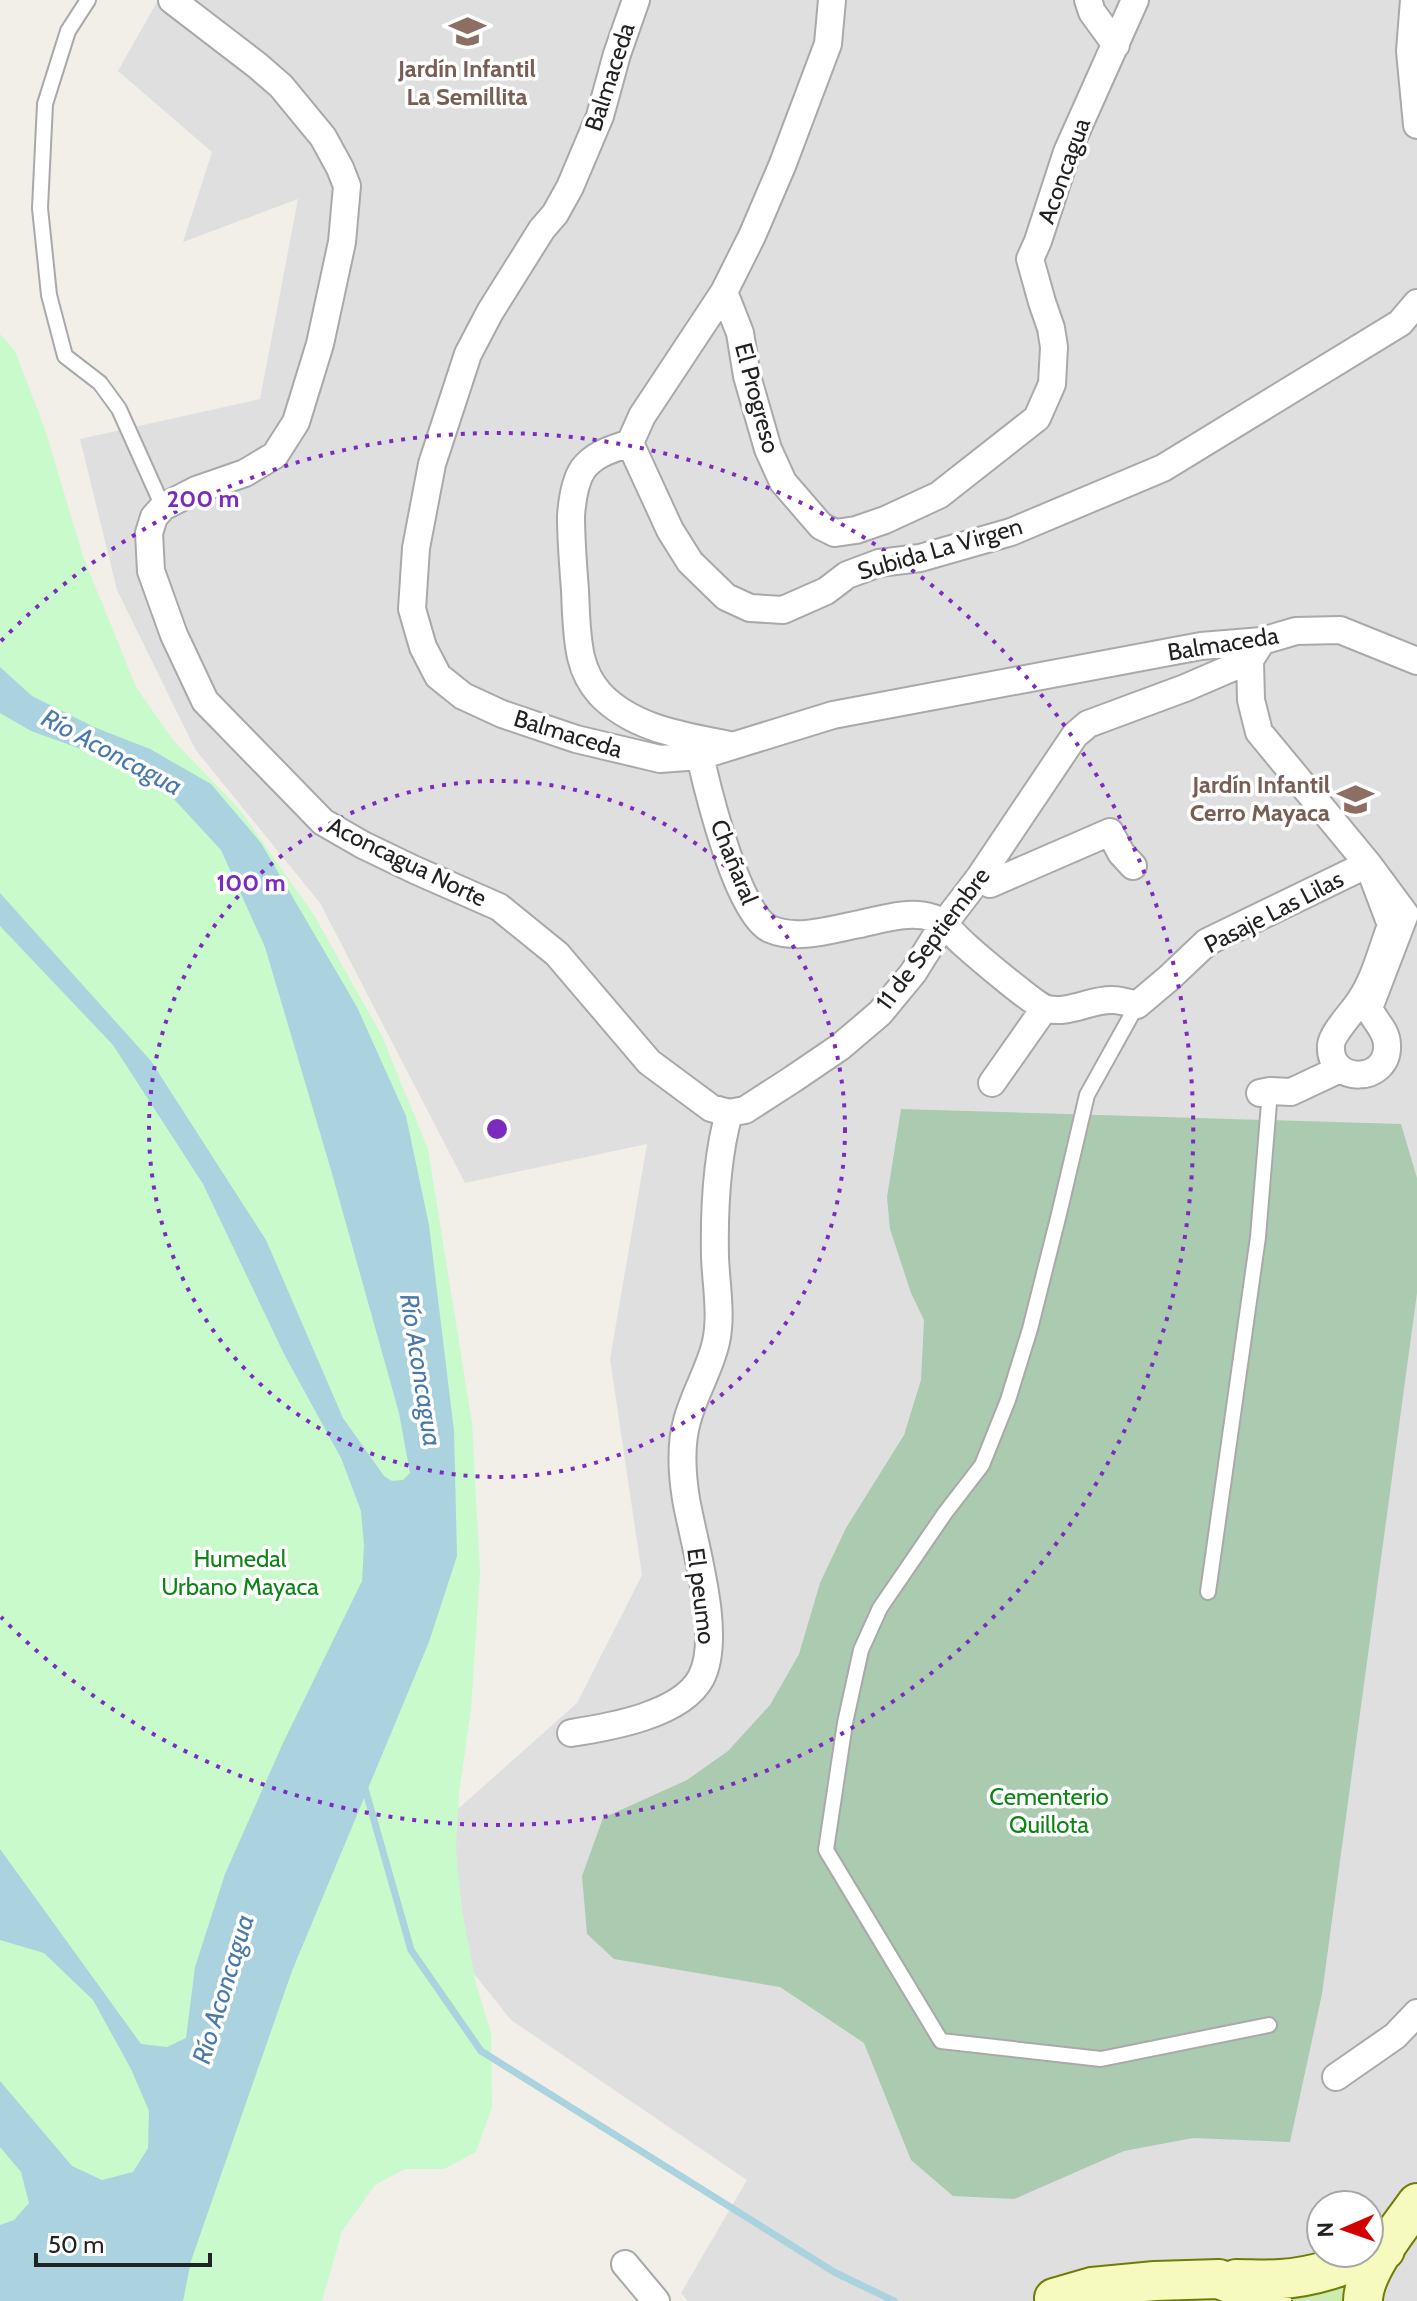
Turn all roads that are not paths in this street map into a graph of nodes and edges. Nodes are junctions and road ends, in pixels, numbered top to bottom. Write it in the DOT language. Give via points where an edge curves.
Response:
graph roads {
  1 [pos="88,0"];
  2 [pos="172,0"];
  3 [pos="636,0"];
  4 [pos="832,0"];
  5 [pos="1088,0"];
  6 [pos="1135,0"];
  7 [pos="1414,0"];
  8 [pos="1116,45"];
  9 [pos="1417,125"];
  10 [pos="724,292"];
  11 [pos="1417,303"];
  12 [pos="1054,347"];
  13 [pos="630,443"];
  14 [pos="163,507"];
  15 [pos="1256,650"];
  16 [pos="1417,661"];
  17 [pos="731,745"];
  18 [pos="700,756"];
  19 [pos="1368,864"];
  20 [pos="1133,866"];
  21 [pos="979,878"];
  22 [pos="1411,909"];
  23 [pos="943,925"];
  24 [pos="1137,1005"];
  25 [pos="1044,1009"];
  26 [pos="1340,1069"];
  27 [pos="992,1083"];
  28 [pos="1265,1092"];
  29 [pos="729,1113"];
  30 [pos="1208,1592"];
  31 [pos="571,1733"];
  32 [pos="1417,2013"];
  33 [pos="1269,2025"];
  34 [pos="1336,2077"];
  35 [pos="1406,2225"];
  36 [pos="625,2264"];
  37 [pos="1219,2279"];
  38 [pos="1054,2300"];
  39 [pos="656,2301"];
  40 [pos="1272,2301"];
  41 [pos="1363,2301"];
  1 -- 14 [label="lane" via="68,31 45,104 40,208 49,295 65,356 100,383 119,409"];
  2 -- 14 [label="street" via="281,86 323,137 347,186 342,242 323,330 296,422 275,455"];
  3 -- 18 [label="street, Balmaceda" via="600,116 570,187 468,354 432,464 416,548 412,609 430,664 463,696 576,739 660,759"];
  4 -- 10 [label="street" via="828,44 764,208"];
  5 -- 8 [label="street"];
  6 -- 8 [label="street, Aconcagua"];
  7 -- 9 [label="street" via="1410,51"];
  8 -- 12 [label="street, Aconcagua" via="1067,152 1030,259"];
  10 -- 12 [label="street, El Progreso" via="740,333 768,449 783,482 821,526 835,533 885,520 939,495 1037,418 1052,384"];
  10 -- 13 [label="street" via="642,416"];
  11 -- 13 [label="street, Subida La Virgen" via="1400,323 1163,468 1011,532 920,558 879,563 783,610 750,608 726,597 690,562"];
  13 -- 17 [label="street" via="600,453 583,470 575,490 571,514 581,657 598,692 618,711 680,735"];
  14 -- 29 [label="street, Aconcagua Norte" via="149,533 151,571 205,701 323,822 499,907 557,954 649,1062 711,1108"];
  15 -- 16 [label="street, Balmaceda" via="1296,631 1340,630"];
  15 -- 17 [label="street, Balmaceda" via="1201,646 833,715"];
  15 -- 19 [label="street" via="1251,700 1259,732"];
  15 -- 21 [label="street, 11 de Septiembre" via="1185,688 1088,724 1075,735"];
  17 -- 18 [label="street, Balmaceda"];
  18 -- 23 [label="street, Chañaral" via="741,890 767,928 806,934 916,914"];
  19 -- 22 [label="street"];
  19 -- 24 [label="street, Pasaje Las Lilas" via="1207,942"];
  19 -- 26 [label="street" via="1391,925 1364,996 1331,1045"];
  20 -- 21 [label="street" via="1110,832 990,884"];
  21 -- 23 [label="street, 11 de Septiembre"];
  22 -- 26 [label="street" via="1369,1008 1383,1030 1386,1057 1370,1074"];
  23 -- 25 [label="street"];
  23 -- 29 [label="street, 11 de Septiembre" via="880,1013 793,1079 745,1110"];
  24 -- 25 [label="street" via="1111,1000"];
  24 -- 33 [label="lane" via="1087,1095 1030,1329 982,1465 880,1608 861,1650 826,1850 941,2041 1101,2059"];
  25 -- 27 [label="street"];
  26 -- 28 [label="street" via="1291,1092"];
  28 -- 30 [label="lane" via="1258,1237"];
  29 -- 31 [label="street, El peumo" via="716,1189 717,1340 686,1422 683,1447 709,1658 687,1695 667,1707 611,1727"];
  32 -- 34 [label="street" via="1395,2036"];
  35 -- 37 [label="street" via="1341,2267 1280,2279"];
  35 -- 41 [label="street" via="1372,2270"];
  36 -- 39 [label="street"];
  37 -- 38 [label="street" via="1092,2287"];
  37 -- 40 [label="street"];
}
